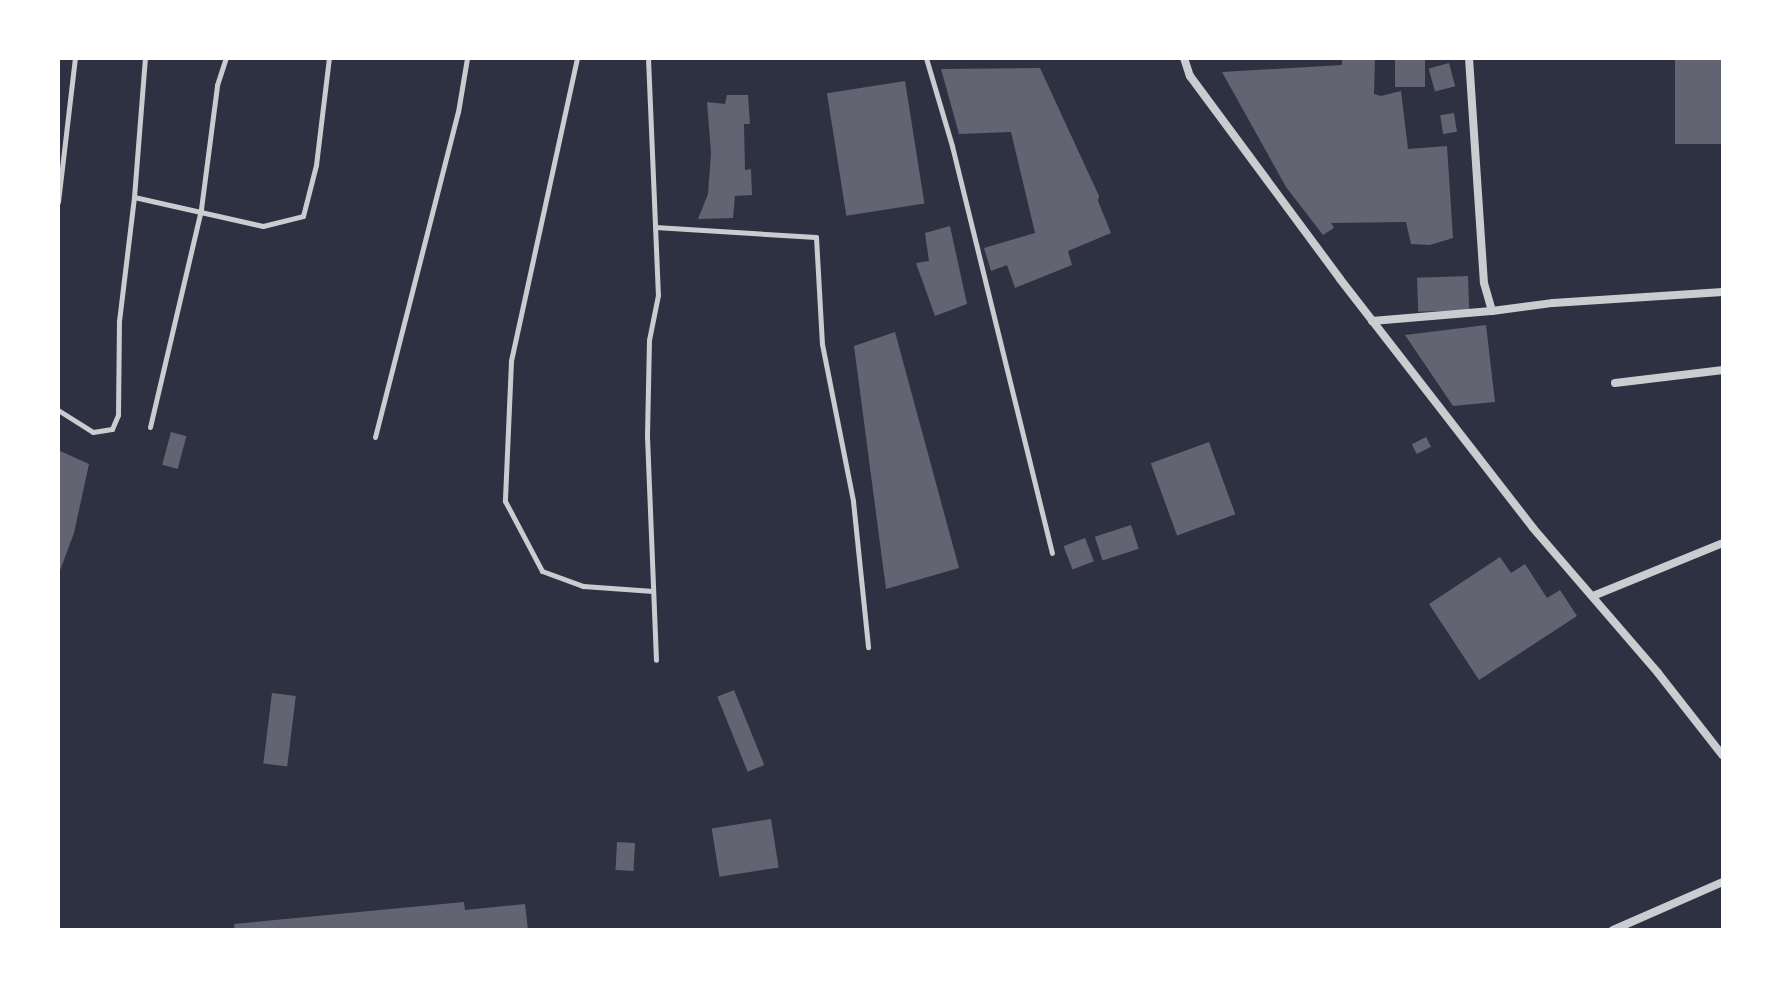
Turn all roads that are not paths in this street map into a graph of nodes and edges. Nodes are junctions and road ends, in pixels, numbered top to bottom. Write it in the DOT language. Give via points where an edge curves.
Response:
graph roads {
  1 [pos="75,58"];
  2 [pos="145,58"];
  3 [pos="226,58"];
  4 [pos="329,58"];
  5 [pos="467,58"];
  6 [pos="577,58"];
  7 [pos="648,58"];
  8 [pos="926,58"];
  9 [pos="1184,58"];
  10 [pos="1469,58"];
  11 [pos="134,197"];
  12 [pos="58,202"];
  13 [pos="201,209"];
  14 [pos="655,227"];
  15 [pos="1723,292"];
  16 [pos="1492,311"];
  17 [pos="1372,321"];
  18 [pos="1723,370"];
  19 [pos="1615,383"];
  20 [pos="58,410"];
  21 [pos="150,427"];
  22 [pos="375,437"];
  23 [pos="1723,543"];
  24 [pos="1052,553"];
  25 [pos="653,591"];
  26 [pos="1593,596"];
  27 [pos="868,647"];
  28 [pos="656,660"];
  29 [pos="1723,756"];
  30 [pos="1723,882"];
  31 [pos="1613,930"];
  1 -- 12 [label="lane"];
  2 -- 11 [label="lane"];
  3 -- 13 [label="lane" via="217,85"];
  4 -- 13 [label="lane" via="316,165 303,216 263,226"];
  5 -- 22 [label="lane"];
  6 -- 25 [label="lane" via="511,361 505,501 542,571 583,586"];
  7 -- 14 [label="lane"];
  8 -- 24 [label="lane"];
  9 -- 17 [label="street" via="1190,76"];
  10 -- 16 [label="street" via="1484,283"];
  11 -- 13 [label="lane"];
  11 -- 20 [label="lane" via="119,321 118,415 112,429 93,432"];
  13 -- 21 [label="lane"];
  14 -- 25 [label="lane" via="658,295 649,340 647,436"];
  14 -- 27 [label="lane" via="816,237 822,344 853,501"];
  15 -- 16 [label="street"];
  16 -- 17 [label="street"];
  17 -- 26 [label="street" via="1533,528"];
  18 -- 19 [label="street"];
  23 -- 26 [label="street"];
  25 -- 28 [label="lane"];
  26 -- 29 [label="street"];
  30 -- 31 [label="street"];
}
